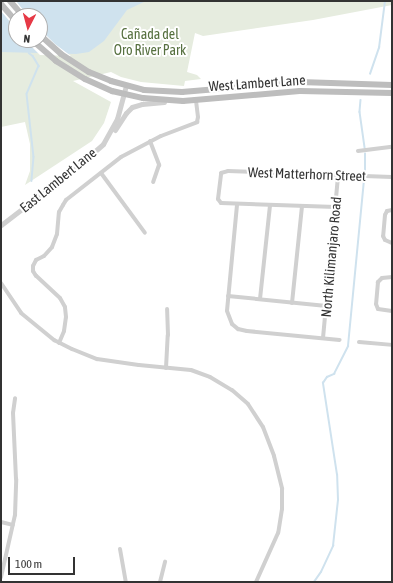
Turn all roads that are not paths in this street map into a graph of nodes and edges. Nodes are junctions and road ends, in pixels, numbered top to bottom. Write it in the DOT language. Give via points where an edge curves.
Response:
graph roads {
  1 [pos="1,4"];
  2 [pos="8,12"];
  3 [pos="48,43"];
  4 [pos="41,48"];
  5 [pos="270,84"];
  6 [pos="124,85"];
  7 [pos="392,85"];
  8 [pos="392,93"];
  9 [pos="124,94"];
  10 [pos="227,97"];
  11 [pos="196,100"];
  12 [pos="173,101"];
  13 [pos="107,138"];
  14 [pos="150,141"];
  15 [pos="392,147"];
  16 [pos="358,151"];
  17 [pos="101,173"];
  18 [pos="338,175"];
  19 [pos="392,177"];
  20 [pos="153,182"];
  21 [pos="237,205"];
  22 [pos="270,206"];
  23 [pos="302,207"];
  24 [pos="336,207"];
  25 [pos="392,210"];
  26 [pos="1,225"];
  27 [pos="145,233"];
  28 [pos="392,243"];
  29 [pos="392,278"];
  30 [pos="1,284"];
  31 [pos="228,296"];
  32 [pos="260,299"];
  33 [pos="292,302"];
  34 [pos="326,306"];
  35 [pos="167,309"];
  36 [pos="392,311"];
  37 [pos="323,338"];
  38 [pos="340,340"];
  39 [pos="359,342"];
  40 [pos="59,343"];
  41 [pos="392,345"];
  42 [pos="166,368"];
  43 [pos="15,398"];
  44 [pos="1,522"];
  45 [pos="13,525"];
  46 [pos="120,549"];
  47 [pos="165,562"];
  48 [pos="1,577"];
  49 [pos="126,582"];
  50 [pos="160,582"];
  51 [pos="256,582"];
  1 -- 2 [label="main road"];
  3 -- 6 [label="main road, West Lambert Lane" via="80,66"];
  4 -- 9 [label="main road, West Lambert Lane" via="72,72"];
  5 -- 6 [label="main road, West Lambert Lane" via="173,92"];
  5 -- 7 [label="main road, West Lambert Lane" via="311,82"];
  5 -- 10 [label="main road" via="263,89 230,93"];
  6 -- 9 [label="street, East Lambert Lane"];
  8 -- 10 [label="main road, West Lambert Lane" via="300,91"];
  9 -- 12 [label="main road, West Lambert Lane"];
  9 -- 13 [label="street, East Lambert Lane" via="117,119"];
  10 -- 11 [label="main road, West Lambert Lane"];
  11 -- 12 [label="main road, West Lambert Lane"];
  11 -- 14 [label="street" via="197,122"];
  12 -- 13 [label="street" via="132,107"];
  13 -- 26 [label="street, East Lambert Lane" via="79,165"];
  14 -- 17 [label="street" via="121,157"];
  14 -- 20 [label="street" via="160,165"];
  15 -- 16 [label="street"];
  17 -- 27 [label="street"];
  17 -- 40 [label="street" via="66,200 59,212 57,234 52,247 36,260 33,266 36,276 60,298 64,307 66,317"];
  18 -- 19 [label="street, West Matterhorn Street"];
  18 -- 21 [label="street, West Matterhorn Street" via="228,171 222,173 219,201"];
  18 -- 24 [label="street, North Kilimanjaro Road"];
  21 -- 22 [label="street"];
  21 -- 31 [label="street"];
  22 -- 23 [label="street"];
  22 -- 32 [label="street"];
  23 -- 24 [label="street"];
  23 -- 33 [label="street"];
  24 -- 34 [label="street, North Kilimanjaro Road"];
  25 -- 28 [label="street" via="387,211 385,215 383,236"];
  29 -- 36 [label="street" via="382,278 378,282 376,307"];
  30 -- 40 [label="street" via="21,313"];
  31 -- 32 [label="street"];
  31 -- 37 [label="street" via="229,320 235,326 247,331"];
  32 -- 33 [label="street"];
  33 -- 34 [label="street"];
  34 -- 37 [label="street, North Kilimanjaro Road"];
  35 -- 42 [label="street"];
  37 -- 38 [label="street"];
  39 -- 41 [label="street"];
  40 -- 42 [label="street" via="97,359"];
  42 -- 51 [label="street" via="190,370 210,377 232,390 248,404 262,427 282,489 282,509 278,533"];
  43 -- 45 [label="street" via="13,413 16,479"];
  44 -- 45 [label="street"];
  45 -- 48 [label="street"];
  46 -- 49 [label="street"];
  47 -- 50 [label="street"];
}
